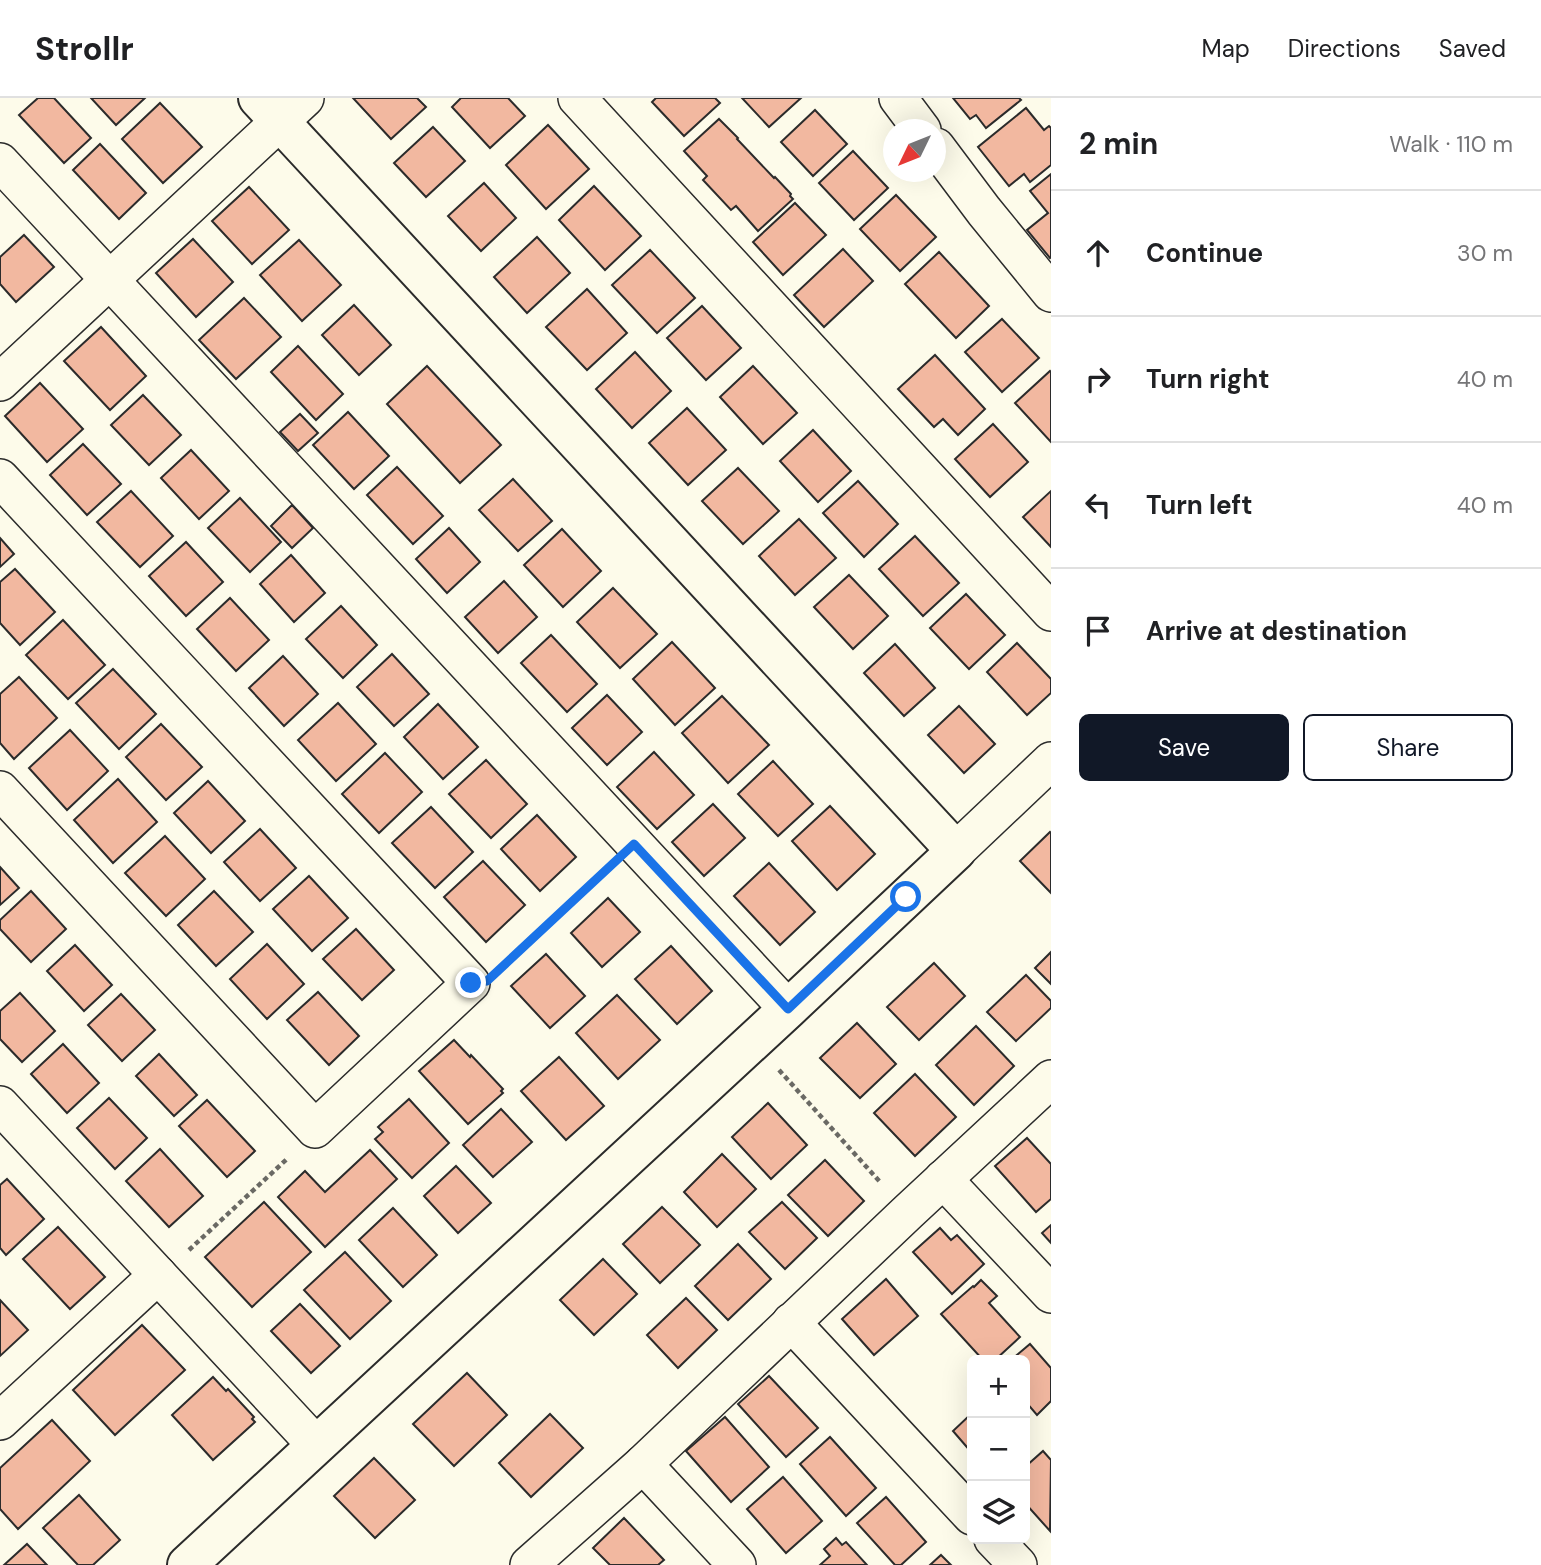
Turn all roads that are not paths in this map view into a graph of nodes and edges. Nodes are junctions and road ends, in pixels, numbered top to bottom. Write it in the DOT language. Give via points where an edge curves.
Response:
graph roads {
  1 [pos="577,98"];
  2 [pos="898,98"];
  3 [pos="281,106"];
  4 [pos="914,119"];
  5 [pos="946,160"];
  6 [pos="0,162"];
  7 [pos="109,280"];
  8 [pos="1051,293"];
  9 [pos="0,382"];
  10 [pos="0,478"];
  11 [pos="1051,612"];
  12 [pos="1051,761"];
  13 [pos="0,790"];
  14 [pos="956,851"];
  15 [pos="788,1009"];
  16 [pos="1051,1079"];
  17 [pos="0,1105"];
  18 [pos="943,1179"];
  19 [pos="159,1276"];
  20 [pos="1051,1294"];
  21 [pos="791,1322"];
  22 [pos="0,1421"];
  23 [pos="316,1445"];
  24 [pos="643,1464"];
  25 [pos="967,1511"];
  26 [pos="998,1544"];
  27 [pos="187,1565"];
  28 [pos="529,1565"];
  29 [pos="737,1565"];
  30 [pos="1018,1565"];
  1 -- 11 [label="street"];
  2 -- 4 [label="street"];
  3 -- 7 [label="street"];
  3 -- 14 [label="street"];
  5 -- 8 [label="street"];
  6 -- 7 [label="street"];
  7 -- 9 [label="street"];
  7 -- 15 [label="street"];
  10 -- 13 [label="street" via="471,983 315,1129"];
  12 -- 14 [label="street"];
  14 -- 15 [label="street"];
  15 -- 23 [label="street"];
  16 -- 18 [label="street"];
  17 -- 19 [label="street"];
  18 -- 20 [label="street"];
  18 -- 21 [label="street"];
  19 -- 22 [label="street"];
  19 -- 23 [label="street"];
  21 -- 24 [label="street"];
  21 -- 25 [label="street"];
  23 -- 27 [label="street"];
  24 -- 28 [label="street"];
  24 -- 29 [label="street"];
  26 -- 30 [label="street"];
}
